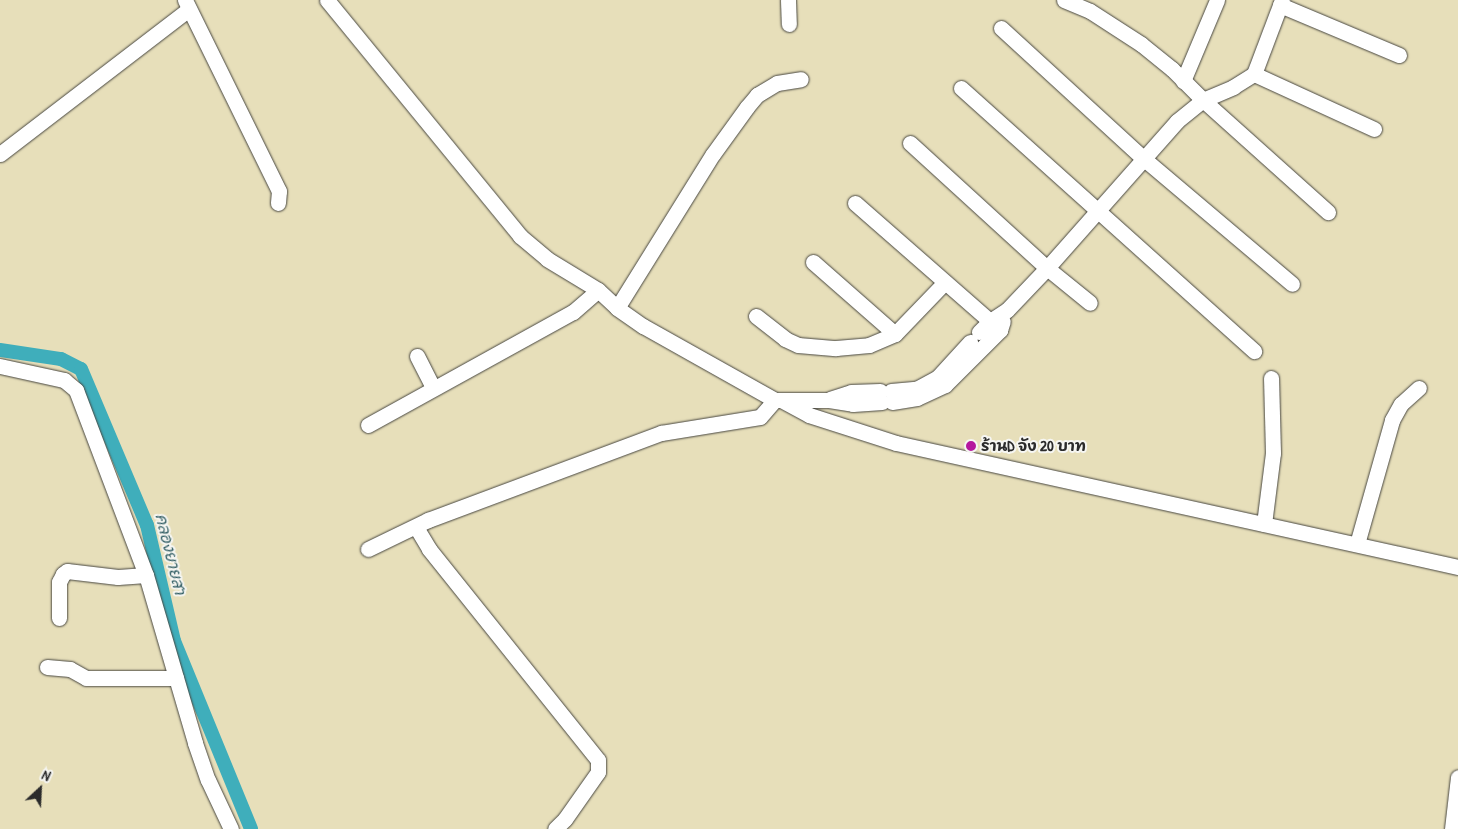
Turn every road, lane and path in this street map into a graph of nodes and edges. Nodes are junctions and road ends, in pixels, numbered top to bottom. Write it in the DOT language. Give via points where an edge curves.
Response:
graph roads {
  1 [pos="327,0"];
  2 [pos="788,0"];
  3 [pos="1064,0"];
  4 [pos="1217,0"];
  5 [pos="1281,2"];
  6 [pos="187,4"];
  7 [pos="789,24"];
  8 [pos="1001,28"];
  9 [pos="1400,55"];
  10 [pos="1254,74"];
  11 [pos="801,79"];
  12 [pos="1183,81"];
  13 [pos="961,88"];
  14 [pos="1203,100"];
  15 [pos="1374,129"];
  16 [pos="910,143"];
  17 [pos="0,154"];
  18 [pos="1143,158"];
  19 [pos="278,203"];
  20 [pos="855,203"];
  21 [pos="1097,210"];
  22 [pos="1328,212"];
  23 [pos="813,262"];
  24 [pos="1047,268"];
  25 [pos="944,283"];
  26 [pos="1292,284"];
  27 [pos="598,290"];
  28 [pos="1090,303"];
  29 [pos="617,308"];
  30 [pos="756,316"];
  31 [pos="995,326"];
  32 [pos="895,334"];
  33 [pos="1254,350"];
  34 [pos="417,356"];
  35 [pos="0,366"];
  36 [pos="1271,378"];
  37 [pos="941,381"];
  38 [pos="433,388"];
  39 [pos="1419,388"];
  40 [pos="778,400"];
  41 [pos="368,425"];
  42 [pos="1264,524"];
  43 [pos="416,527"];
  44 [pos="1357,544"];
  45 [pos="368,549"];
  46 [pos="1458,567"];
  47 [pos="146,575"];
  48 [pos="59,618"];
  49 [pos="47,667"];
  50 [pos="176,678"];
  51 [pos="1458,777"];
  52 [pos="231,829"];
  53 [pos="555,829"];
  54 [pos="1452,829"];
  1 -- 27 [label="street" via="520,236 548,259"];
  2 -- 7 [label="street"];
  3 -- 12 [label="street" via="1116,26"];
  4 -- 12 [label="street"];
  5 -- 9 [label="street"];
  5 -- 10 [label="street"];
  6 -- 17 [label="street"];
  6 -- 19 [label="street" via="279,191"];
  8 -- 18 [label="street"];
  10 -- 14 [label="street"];
  10 -- 15 [label="street"];
  11 -- 29 [label="street" via="777,84 757,95 747,107 713,154"];
  12 -- 14 [label="street"];
  13 -- 21 [label="street"];
  14 -- 18 [label="street" via="1177,121"];
  14 -- 22 [label="street"];
  16 -- 24 [label="street"];
  18 -- 21 [label="street"];
  18 -- 26 [label="street"];
  20 -- 25 [label="street"];
  21 -- 24 [label="street"];
  21 -- 33 [label="street"];
  23 -- 32 [label="street"];
  24 -- 28 [label="street"];
  24 -- 31 [label="street"];
  25 -- 31 [label="street"];
  25 -- 32 [label="street"];
  27 -- 29 [label="street"];
  27 -- 38 [label="street" via="573,312"];
  29 -- 40 [label="street" via="708,364"];
  30 -- 32 [label="street" via="785,339 813,347 869,345"];
  31 -- 37 [label="street"];
  31 -- 37 [label="street" via="974,337"];
  34 -- 38 [label="street"];
  35 -- 47 [label="street" via="64,380 76,390"];
  36 -- 42 [label="street" via="1273,453"];
  37 -- 40 [label="street" via="853,404 829,400"];
  38 -- 41 [label="street"];
  39 -- 44 [label="street" via="1401,404 1392,420"];
  40 -- 42 [label="street" via="809,415 896,443"];
  40 -- 43 [label="street" via="760,417 661,433"];
  42 -- 44 [label="street"];
  43 -- 45 [label="street"];
  43 -- 53 [label="street" via="428,549 598,760 598,772"];
  44 -- 46 [label="street"];
  47 -- 48 [label="street" via="118,577 67,571 59,582"];
  47 -- 50 [label="street"];
  49 -- 50 [label="street" via="70,669 86,678"];
  50 -- 52 [label="street" via="195,743"];
  51 -- 54 [label="street"];
}
